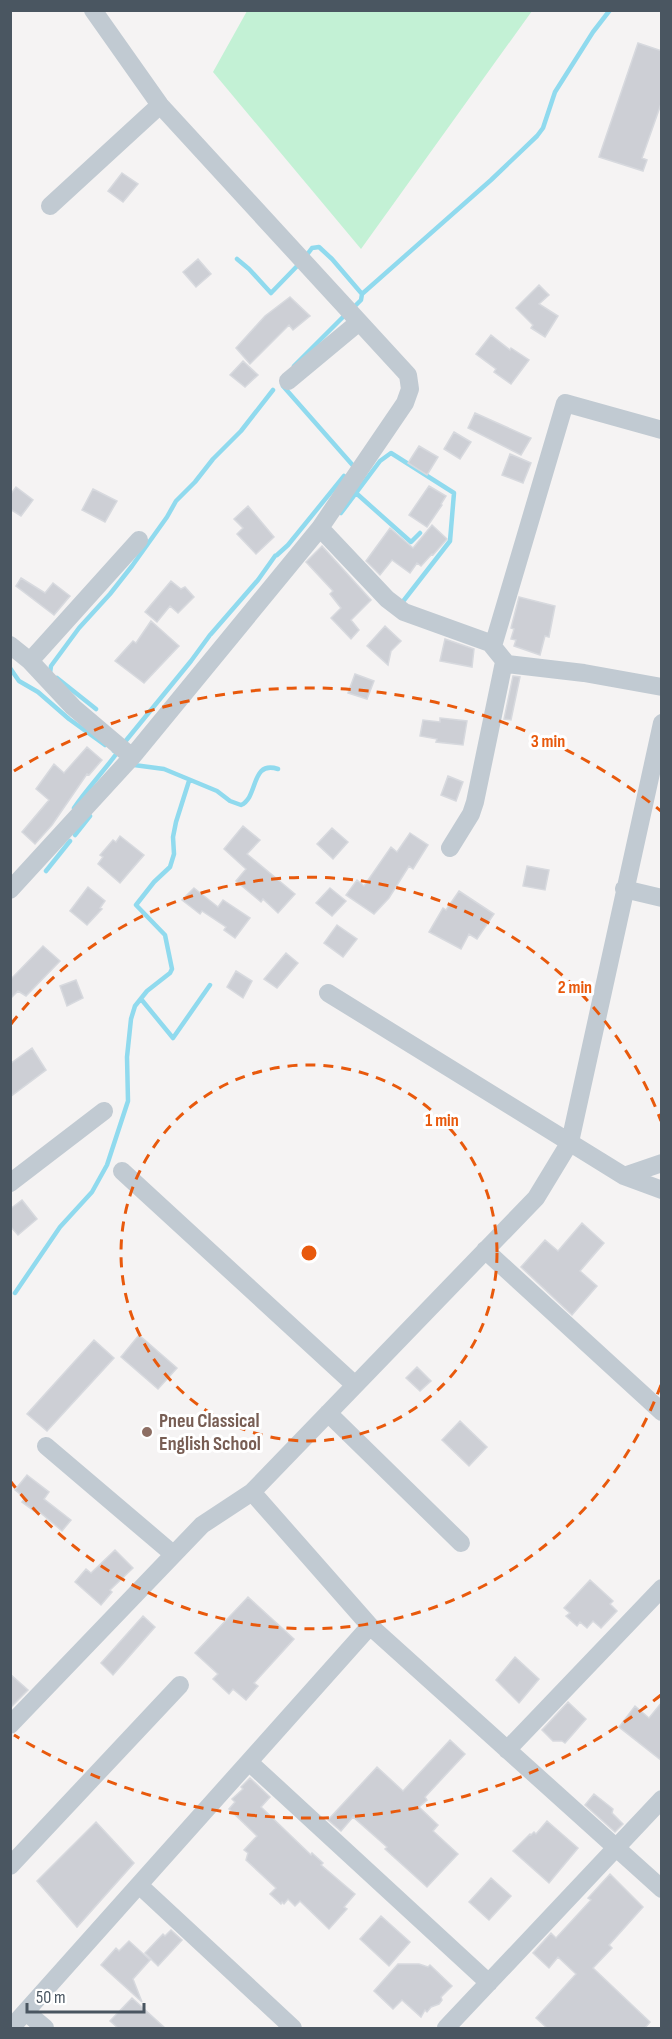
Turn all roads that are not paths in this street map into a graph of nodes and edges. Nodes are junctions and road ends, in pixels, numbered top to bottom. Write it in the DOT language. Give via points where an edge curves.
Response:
graph roads {
  1 [pos="93,10"];
  2 [pos="160,105"];
  3 [pos="50,206"];
  4 [pos="359,322"];
  5 [pos="288,381"];
  6 [pos="662,430"];
  7 [pos="320,528"];
  8 [pos="139,540"];
  9 [pos="10,645"];
  10 [pos="493,646"];
  11 [pos="30,661"];
  12 [pos="504,662"];
  13 [pos="662,687"];
  14 [pos="662,723"];
  15 [pos="132,757"];
  16 [pos="450,848"];
  17 [pos="624,889"];
  18 [pos="10,890"];
  19 [pos="662,898"];
  20 [pos="328,993"];
  21 [pos="104,1111"];
  22 [pos="570,1142"];
  23 [pos="662,1163"];
  24 [pos="122,1171"];
  25 [pos="624,1176"];
  26 [pos="10,1183"];
  27 [pos="662,1190"];
  28 [pos="485,1250"];
  29 [pos="355,1385"];
  30 [pos="662,1412"];
  31 [pos="328,1413"];
  32 [pos="46,1446"];
  33 [pos="252,1492"];
  34 [pos="461,1544"];
  35 [pos="173,1554"];
  36 [pos="662,1588"];
  37 [pos="370,1626"];
  38 [pos="180,1685"];
  39 [pos="10,1725"];
  40 [pos="507,1750"];
  41 [pos="249,1762"];
  42 [pos="662,1799"];
  43 [pos="616,1848"];
  44 [pos="10,1866"];
  45 [pos="140,1885"];
  46 [pos="662,1889"];
  47 [pos="489,1983"];
  48 [pos="26,2012"];
  49 [pos="11,2028"];
  50 [pos="45,2028"];
  51 [pos="293,2028"];
  52 [pos="446,2028"];
  1 -- 2 [label="street"];
  2 -- 3 [label="street"];
  2 -- 4 [label="street"];
  4 -- 5 [label="street"];
  4 -- 7 [label="street" via="408,375 410,389 405,403"];
  6 -- 10 [label="street" via="565,403"];
  7 -- 10 [label="street" via="404,612"];
  7 -- 15 [label="street"];
  8 -- 11 [label="street"];
  9 -- 11 [label="street"];
  10 -- 12 [label="street"];
  11 -- 15 [label="street" via="73,707"];
  12 -- 13 [label="street"];
  12 -- 16 [label="street" via="475,802"];
  14 -- 17 [label="street"];
  15 -- 18 [label="street"];
  17 -- 19 [label="street"];
  17 -- 22 [label="street"];
  20 -- 22 [label="street"];
  21 -- 26 [label="street"];
  22 -- 25 [label="street"];
  22 -- 28 [label="street" via="536,1198"];
  23 -- 25 [label="street"];
  24 -- 29 [label="street"];
  25 -- 27 [label="street"];
  28 -- 29 [label="street"];
  28 -- 30 [label="street"];
  29 -- 31 [label="street"];
  31 -- 33 [label="street"];
  31 -- 34 [label="street"];
  32 -- 35 [label="street"];
  33 -- 35 [label="street" via="202,1525"];
  33 -- 37 [label="street"];
  35 -- 39 [label="street"];
  36 -- 40 [label="street"];
  37 -- 40 [label="street"];
  37 -- 41 [label="street"];
  38 -- 44 [label="street"];
  40 -- 43 [label="street"];
  41 -- 45 [label="street"];
  41 -- 47 [label="street"];
  42 -- 43 [label="street"];
  43 -- 46 [label="street"];
  43 -- 47 [label="street"];
  45 -- 48 [label="street"];
  45 -- 51 [label="street"];
  47 -- 52 [label="street"];
  48 -- 49 [label="street"];
  48 -- 50 [label="street"];
}
